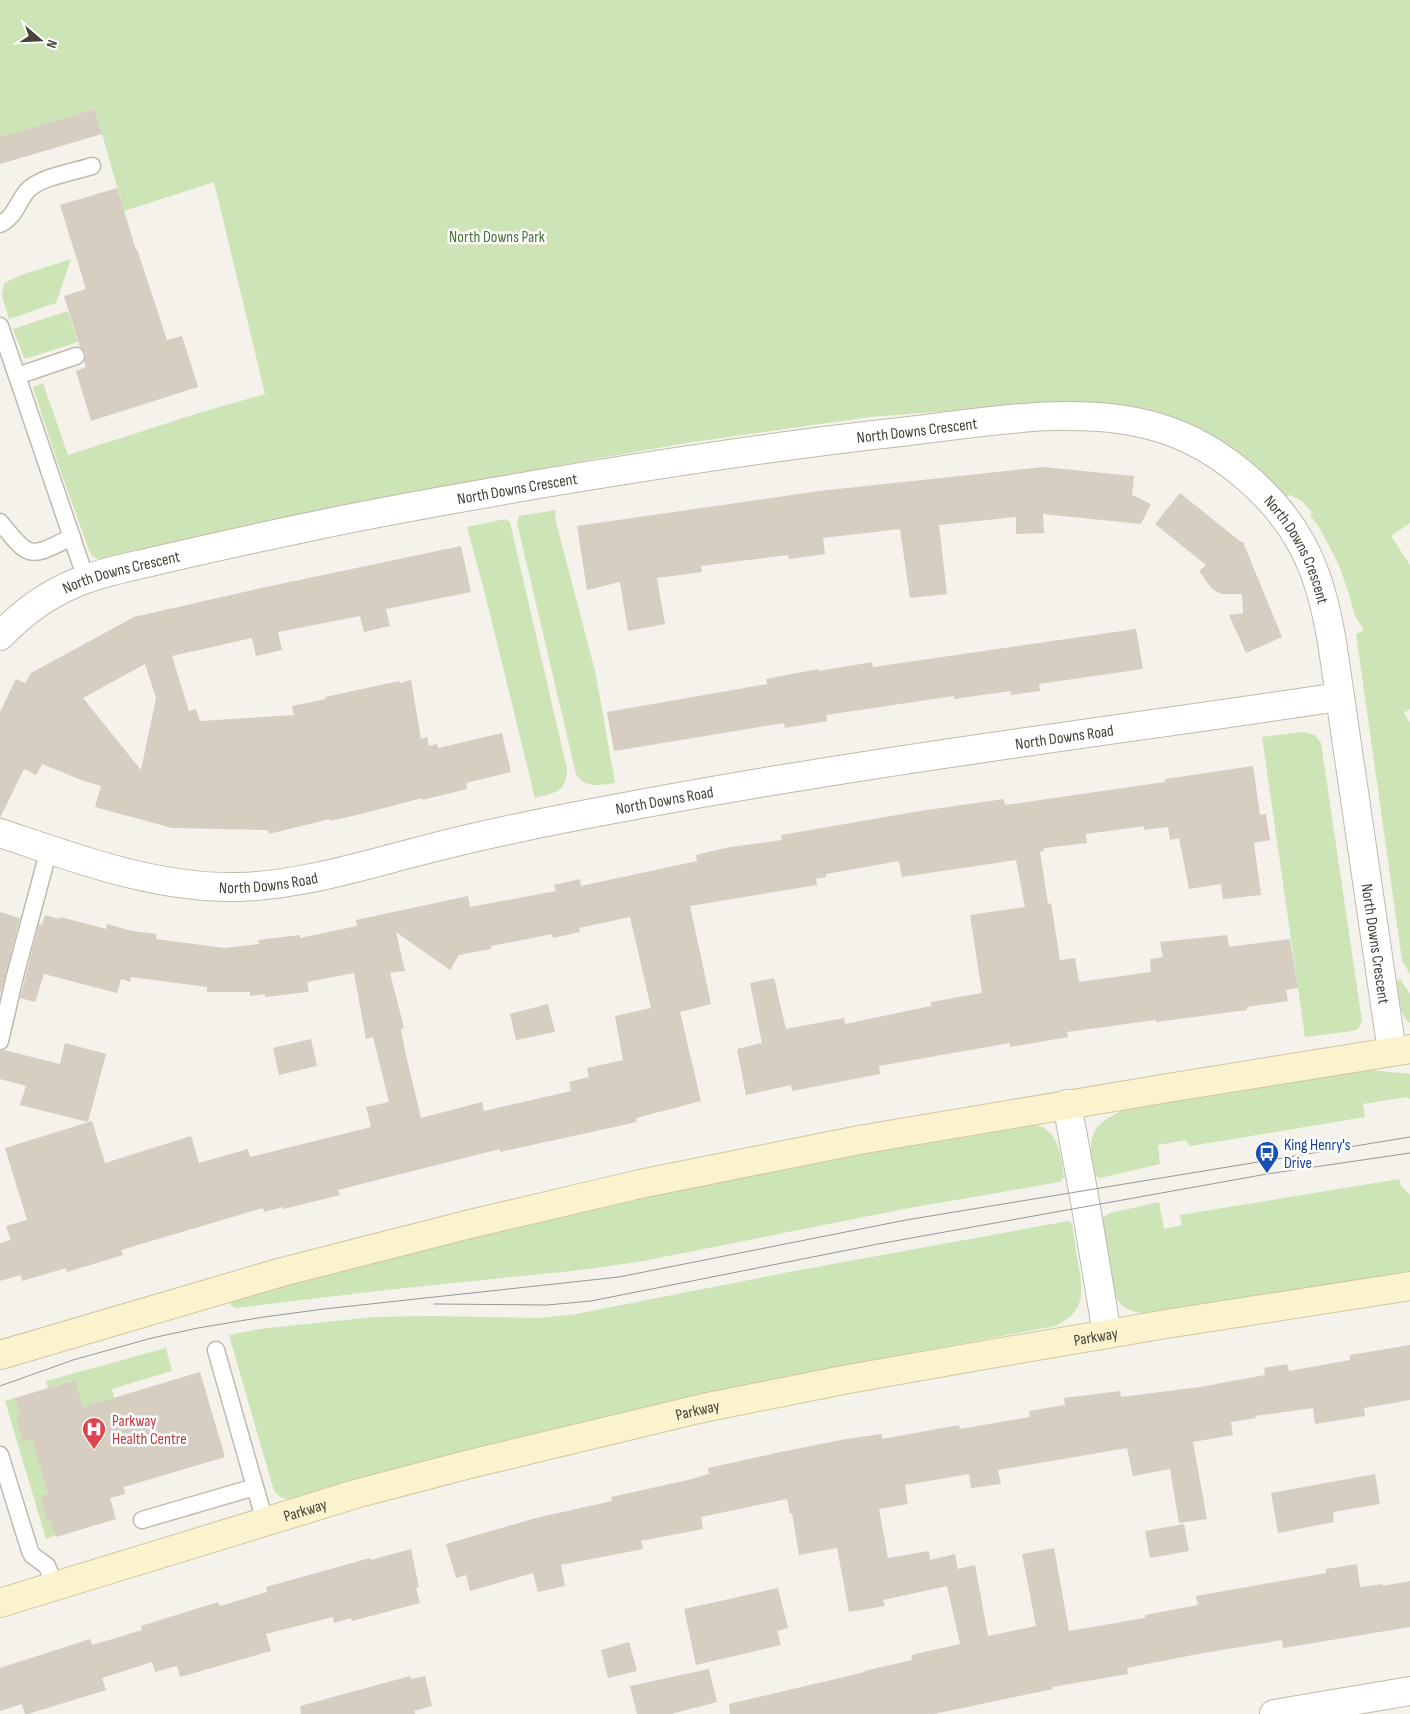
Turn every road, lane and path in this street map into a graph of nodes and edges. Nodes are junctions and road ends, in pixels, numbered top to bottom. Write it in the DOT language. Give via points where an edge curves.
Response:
graph roads {
  1 [pos="92,166"];
  2 [pos="0,224"];
  3 [pos="0,326"];
  4 [pos="76,356"];
  5 [pos="17,376"];
  6 [pos="0,522"];
  7 [pos="72,537"];
  8 [pos="86,579"];
  9 [pos="0,636"];
  10 [pos="1339,697"];
  11 [pos="0,833"];
  12 [pos="49,849"];
  13 [pos="0,1041"];
  14 [pos="1401,1051"];
  15 [pos="1067,1104"];
  16 [pos="1410,1286"];
  17 [pos="1107,1334"];
  18 [pos="216,1350"];
  19 [pos="0,1355"];
  20 [pos="0,1455"];
  21 [pos="255,1488"];
  22 [pos="142,1520"];
  23 [pos="265,1521"];
  24 [pos="55,1586"];
  25 [pos="0,1603"];
  26 [pos="1403,1699"];
  27 [pos="1274,1714"];
  1 -- 2 [label="lane" via="39,182 27,191 13,214"];
  3 -- 5 [label="lane"];
  4 -- 5 [label="lane"];
  5 -- 7 [label="lane"];
  6 -- 7 [label="lane" via="20,547 32,552 45,550"];
  7 -- 8 [label="lane"];
  8 -- 9 [label="street, North Downs Crescent" via="38,604"];
  8 -- 10 [label="street, North Downs Crescent" via="233,542 367,514 685,460 1008,420 1120,419 1158,427 1208,449 1258,489 1288,522 1312,564 1320,588 1329,624"];
  10 -- 12 [label="street, North Downs Road" via="862,766 640,804 460,841 279,884 236,887 164,882"];
  10 -- 14 [label="street, North Downs Crescent" via="1382,981"];
  11 -- 12 [label="street, North Downs Road"];
  12 -- 13 [label="lane"];
  14 -- 15 [label="street"];
  15 -- 17 [label="street"];
  15 -- 19 [label="street" via="811,1149 569,1200 246,1282"];
  16 -- 17 [label="street, Parkway"];
  17 -- 23 [label="street, Parkway" via="703,1408 398,1483"];
  18 -- 21 [label="lane"];
  20 -- 24 [label="lane" via="30,1551 47,1566"];
  21 -- 22 [label="lane"];
  21 -- 23 [label="lane"];
  23 -- 24 [label="street, Parkway"];
  24 -- 25 [label="street, Parkway"];
  26 -- 27 [label="street"];
}
